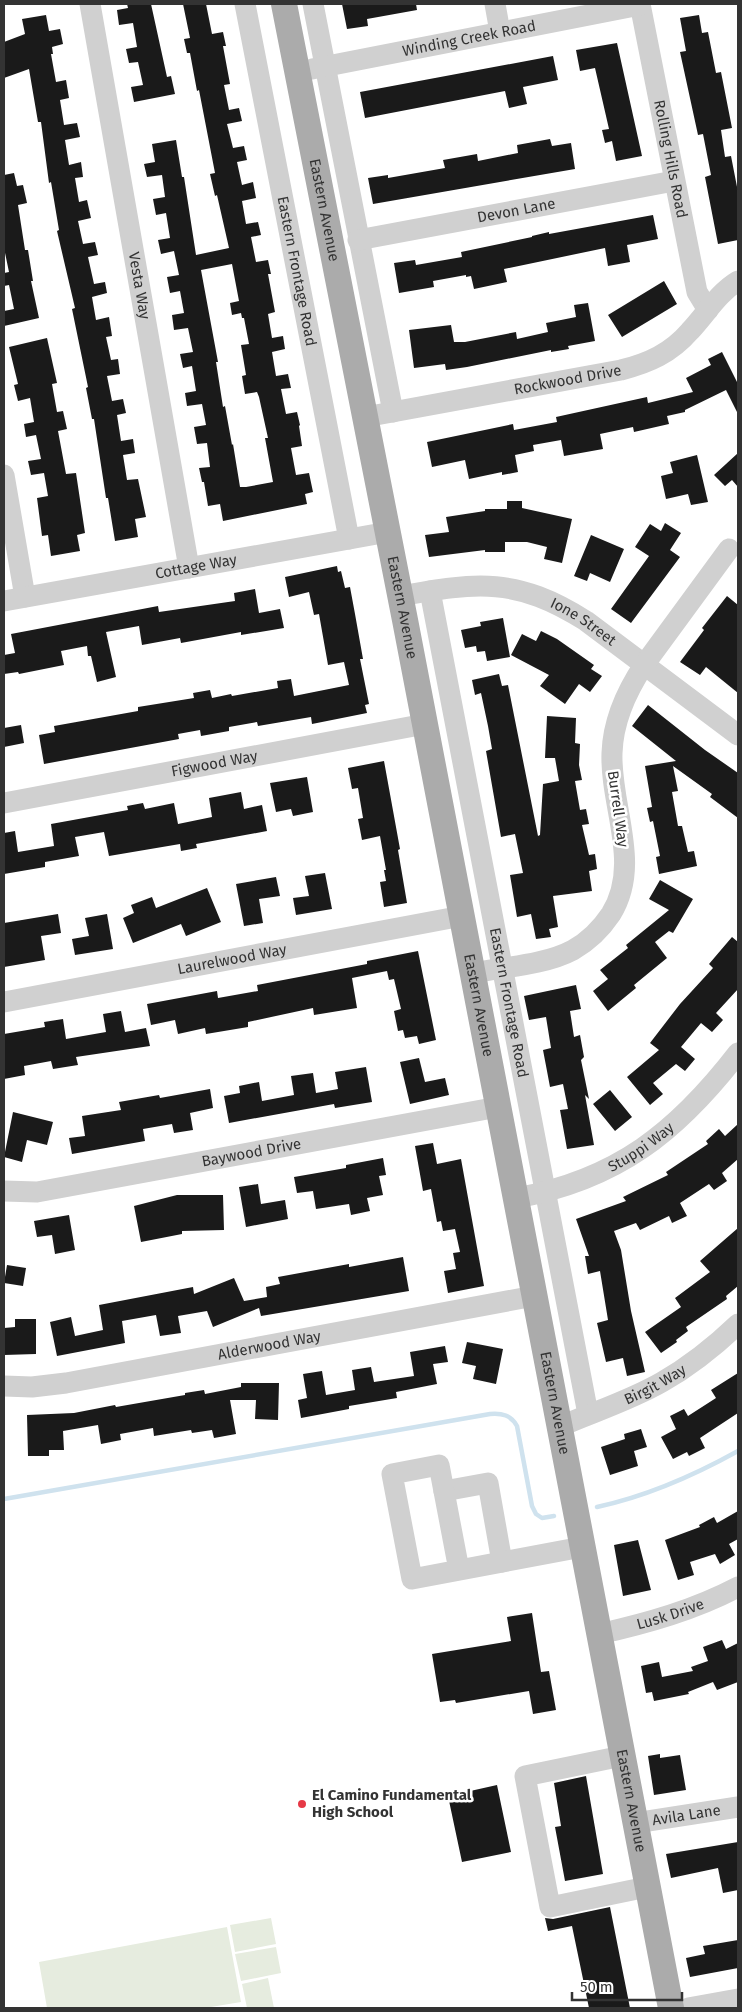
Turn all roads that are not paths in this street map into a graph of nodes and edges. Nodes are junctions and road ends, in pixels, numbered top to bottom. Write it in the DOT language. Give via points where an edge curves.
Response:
graph roads {
  1 [pos="90,4"];
  2 [pos="245,4"];
  3 [pos="284,4"];
  4 [pos="313,4"];
  5 [pos="495,4"];
  6 [pos="640,4"];
  7 [pos="500,32"];
  8 [pos="325,67"];
  9 [pos="298,72"];
  10 [pos="674,181"];
  11 [pos="358,240"];
  12 [pos="738,282"];
  13 [pos="708,310"];
  14 [pos="393,412"];
  15 [pos="365,417"];
  16 [pos="4,476"];
  17 [pos="388,532"];
  18 [pos="349,539"];
  19 [pos="729,549"];
  20 [pos="189,568"];
  21 [pos="430,590"];
  22 [pos="400,596"];
  23 [pos="26,597"];
  24 [pos="4,600"];
  25 [pos="644,665"];
  26 [pos="425,724"];
  27 [pos="738,735"];
  28 [pos="4,803"];
  29 [pos="462,916"];
  30 [pos="503,967"];
  31 [pos="473,973"];
  32 [pos="4,1002"];
  33 [pos="738,1053"];
  34 [pos="498,1106"];
  35 [pos="4,1192"];
  36 [pos="546,1192"];
  37 [pos="516,1198"];
  38 [pos="534,1296"];
  39 [pos="738,1324"];
  40 [pos="4,1386"];
  41 [pos="588,1414"];
  42 [pos="559,1427"];
  43 [pos="444,1491"];
  44 [pos="582,1547"];
  45 [pos="502,1562"];
  46 [pos="459,1570"];
  47 [pos="738,1587"];
  48 [pos="599,1634"];
  49 [pos="622,1756"];
  50 [pos="738,1807"];
  51 [pos="635,1823"];
  52 [pos="647,1887"];
  53 [pos="738,1999"];
  54 [pos="670,2008"];
  55 [pos="688,2008"];
  1 -- 20 [label="street, Vesta Way"];
  2 -- 18 [label="street, Eastern Frontage Road"];
  3 -- 9 [label="main road, Eastern Avenue"];
  4 -- 8 [label="street"];
  5 -- 7 [label="street"];
  6 -- 7 [label="street, Winding Creek Road"];
  6 -- 10 [label="street, Rolling Hills Road"];
  7 -- 8 [label="street, Winding Creek Road"];
  8 -- 9 [label="street, Winding Creek Road"];
  8 -- 11 [label="street"];
  9 -- 15 [label="main road, Eastern Avenue"];
  10 -- 11 [label="street, Devon Lane"];
  10 -- 13 [label="street, Rolling Hills Road" via="697,292"];
  11 -- 14 [label="street"];
  12 -- 13 [label="street, Rockwood Drive"];
  13 -- 14 [label="street, Rockwood Drive" via="675,347 644,364"];
  14 -- 15 [label="street, Rockwood Drive"];
  15 -- 17 [label="main road, Eastern Avenue"];
  16 -- 23 [label="street"];
  17 -- 18 [label="street, Cottage Way"];
  17 -- 22 [label="main road, Eastern Avenue"];
  18 -- 20 [label="street, Cottage Way"];
  19 -- 25 [label="street, Burrell Way"];
  20 -- 23 [label="street, Cottage Way"];
  21 -- 22 [label="street, Ione Street"];
  21 -- 25 [label="street, Ione Street" via="492,585 542,597 586,621"];
  21 -- 30 [label="street, Eastern Frontage Road"];
  22 -- 26 [label="main road, Eastern Avenue"];
  23 -- 24 [label="street, Cottage Way"];
  25 -- 27 [label="street, Ione Street"];
  25 -- 30 [label="street, Burrell Way" via="631,684 614,737 612,776 625,867 615,907 590,939 572,950 553,958"];
  26 -- 28 [label="street, Figwood Way"];
  26 -- 29 [label="main road, Eastern Avenue"];
  29 -- 31 [label="main road, Eastern Avenue"];
  29 -- 32 [label="street, Laurelwood Way"];
  30 -- 31 [label="street, Burrell Way"];
  30 -- 36 [label="street, Eastern Frontage Road"];
  31 -- 34 [label="main road, Eastern Avenue"];
  33 -- 36 [label="street, Stuppi Way" via="697,1102 658,1138 604,1171"];
  34 -- 35 [label="street, Baywood Drive" via="37,1192"];
  34 -- 37 [label="main road, Eastern Avenue"];
  36 -- 37 [label="street, Stuppi Way"];
  36 -- 41 [label="street, Eastern Frontage Road"];
  37 -- 38 [label="main road, Eastern Avenue"];
  38 -- 40 [label="street, Alderwood Way" via="66,1383"];
  38 -- 42 [label="main road, Eastern Avenue"];
  39 -- 41 [label="street, Birgit Way" via="694,1362 661,1382"];
  41 -- 42 [label="street, Birgit Way"];
  42 -- 44 [label="main road, Eastern Avenue"];
  43 -- 45 [label="street" via="488,1483"];
  43 -- 46 [label="street"];
  43 -- 46 [label="street" via="439,1465 392,1474 412,1579"];
  44 -- 45 [label="street"];
  44 -- 48 [label="main road, Eastern Avenue"];
  45 -- 46 [label="street"];
  47 -- 48 [label="street, Lusk Drive" via="673,1615"];
  48 -- 49 [label="main road, Eastern Avenue"];
  49 -- 51 [label="main road, Eastern Avenue"];
  49 -- 52 [label="street" via="525,1776 550,1907"];
  50 -- 51 [label="street, Avila Lane"];
  51 -- 52 [label="main road, Eastern Avenue"];
  52 -- 54 [label="main road, Eastern Avenue"];
  53 -- 55 [label="street"];
}
